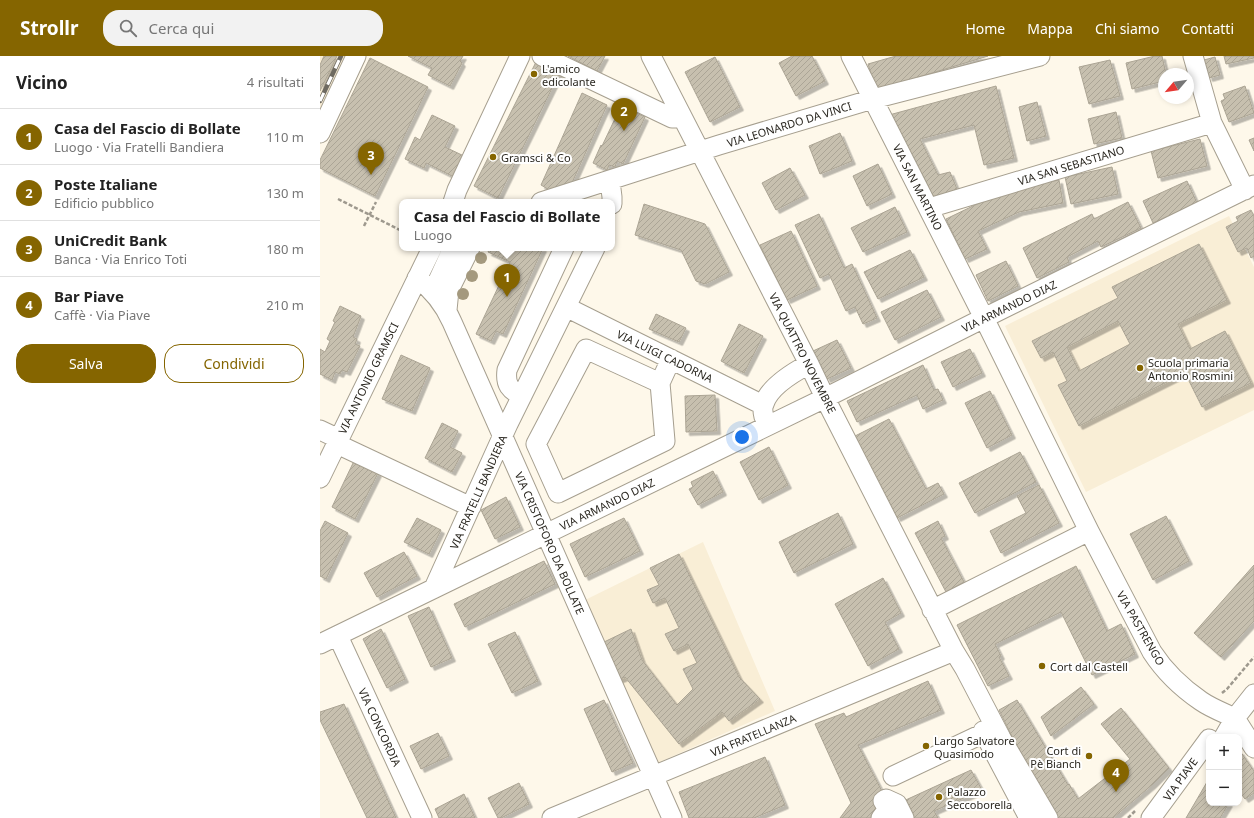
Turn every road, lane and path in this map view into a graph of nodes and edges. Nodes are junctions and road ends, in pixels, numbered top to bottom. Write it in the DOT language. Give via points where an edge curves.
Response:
graph roads {
  1 [pos="356,56"];
  2 [pos="520,56"];
  3 [pos="542,56"];
  4 [pos="651,56"];
  5 [pos="851,56"];
  6 [pos="1040,56"];
  7 [pos="1193,56"];
  8 [pos="1017,59"];
  9 [pos="873,99"];
  10 [pos="681,116"];
  11 [pos="1212,123"];
  12 [pos="320,133"];
  13 [pos="700,151"];
  14 [pos="610,181"];
  15 [pos="1249,188"];
  16 [pos="581,196"];
  17 [pos="338,199"];
  18 [pos="454,199"];
  19 [pos="561,199"];
  20 [pos="612,199"];
  21 [pos="376,202"];
  22 [pos="929,208"];
  23 [pos="370,215"];
  24 [pos="364,226"];
  25 [pos="399,230"];
  26 [pos="430,251"];
  27 [pos="451,251"];
  28 [pos="469,251"];
  29 [pos="563,251"];
  30 [pos="594,251"];
  31 [pos="417,278"];
  32 [pos="443,306"];
  33 [pos="566,307"];
  34 [pos="984,318"];
  35 [pos="671,359"];
  36 [pos="808,364"];
  37 [pos="660,384"];
  38 [pos="522,396"];
  39 [pos="825,398"];
  40 [pos="763,405"];
  41 [pos="765,426"];
  42 [pos="320,430"];
  43 [pos="502,436"];
  44 [pos="338,441"];
  45 [pos="609,468"];
  46 [pos="320,478"];
  47 [pos="622,496"];
  48 [pos="471,507"];
  49 [pos="1089,531"];
  50 [pos="546,534"];
  51 [pos="434,588"];
  52 [pos="932,610"];
  53 [pos="338,636"];
  54 [pos="320,644"];
  55 [pos="954,651"];
  56 [pos="1254,657"];
  57 [pos="1254,694"];
  58 [pos="1202,702"];
  59 [pos="1235,718"];
  60 [pos="984,733"];
  61 [pos="1215,734"];
  62 [pos="1226,734"];
  63 [pos="1206,743"];
  64 [pos="1254,748"];
  65 [pos="1206,764"];
  66 [pos="653,776"];
  67 [pos="893,776"];
  68 [pos="422,818"];
  69 [pos="552,818"];
  70 [pos="672,818"];
  71 [pos="881,818"];
  72 [pos="904,818"];
  73 [pos="1029,818"];
  74 [pos="1048,818"];
  75 [pos="1151,818"];
  76 [pos="1166,818"];
  1 -- 12 [label="street"];
  2 -- 18 [label="street"];
  3 -- 10 [label="street" via="672,118"];
  4 -- 10 [label="street, VIA QUATTRO NOVEMBRE"];
  5 -- 9 [label="street, VIA SAN MARTINO"];
  6 -- 8 [label="street, VIA LEONARDO DA VINCI"];
  7 -- 11 [label="street"];
  8 -- 9 [label="street, VIA LEONARDO DA VINCI"];
  9 -- 13 [label="street, VIA LEONARDO DA VINCI"];
  9 -- 22 [label="street, VIA SAN MARTINO"];
  10 -- 13 [label="street, VIA QUATTRO NOVEMBRE"];
  11 -- 15 [label="street"];
  11 -- 22 [label="street, VIA SAN SEBASTIANO"];
  13 -- 14 [label="street, VIA LEONARDO DA VINCI"];
  13 -- 36 [label="street, VIA QUATTRO NOVEMBRE"];
  14 -- 16 [label="street, VIA LEONARDO DA VINCI"];
  14 -- 20 [label="street"];
  15 -- 34 [label="street, VIA ARMANDO DIAZ"];
  16 -- 19 [label="street, VIA LEONARDO DA VINCI"];
  17 -- 23 [label="path"];
  21 -- 23 [label="path"];
  22 -- 34 [label="street, VIA SAN MARTINO"];
  23 -- 24 [label="path"];
  23 -- 25 [label="path"];
  26 -- 31 [label="street, VIA ANTONIO GRAMSCI"];
  27 -- 32 [label="street" via="437,283 437,291"];
  28 -- 32 [label="street"];
  29 -- 38 [label="street" via="508,370 507,382 510,388"];
  30 -- 33 [label="street, VIA FRATELLI BANDIERA"];
  31 -- 32 [label="street"];
  31 -- 44 [label="street, VIA ANTONIO GRAMSCI"];
  32 -- 43 [label="street, VIA CRISTOFORO DA BOLLATE"];
  33 -- 35 [label="street, VIA LUIGI CADORNA"];
  33 -- 38 [label="street, VIA FRATELLI BANDIERA"];
  34 -- 39 [label="street, VIA ARMANDO DIAZ"];
  34 -- 49 [label="street, VIA PASTRENGO"];
  35 -- 37 [label="street"];
  35 -- 40 [label="street, VIA LUIGI CADORNA"];
  36 -- 39 [label="street, VIA QUATTRO NOVEMBRE"];
  36 -- 40 [label="street" via="779,384"];
  37 -- 45 [label="street" via="665,441"];
  37 -- 45 [label="street" via="586,349 536,444 558,493"];
  38 -- 43 [label="street, VIA FRATELLI BANDIERA"];
  39 -- 41 [label="street, VIA ARMANDO DIAZ"];
  39 -- 52 [label="street, VIA QUATTRO NOVEMBRE"];
  40 -- 41 [label="street"];
  41 -- 47 [label="street, VIA ARMANDO DIAZ"];
  42 -- 44 [label="street"];
  43 -- 48 [label="street, VIA FRATELLI BANDIERA"];
  43 -- 50 [label="street, VIA CRISTOFORO DA BOLLATE"];
  44 -- 46 [label="street, VIA ANTONIO GRAMSCI"];
  44 -- 48 [label="street"];
  45 -- 47 [label="street"];
  47 -- 50 [label="street, VIA ARMANDO DIAZ"];
  48 -- 51 [label="street, VIA FRATELLI BANDIERA"];
  49 -- 52 [label="street"];
  49 -- 58 [label="street, VIA PASTRENGO" via="1156,659 1171,676"];
  50 -- 51 [label="street, VIA ARMANDO DIAZ"];
  50 -- 66 [label="street, VIA CRISTOFORO DA BOLLATE"];
  51 -- 53 [label="street, VIA ARMANDO DIAZ"];
  52 -- 55 [label="street, VIA QUATTRO NOVEMBRE"];
  53 -- 54 [label="street, VIA ARMANDO DIAZ"];
  53 -- 68 [label="street, VIA CONCORDIA"];
  55 -- 60 [label="street, VIA QUATTRO NOVEMBRE" via="967,694"];
  55 -- 66 [label="street, VIA FRATELLANZA"];
  55 -- 74 [label="street, VIA QUATTRO NOVEMBRE"];
  56 -- 58 [label="path" via="1227,689 1216,695 1206,694"];
  57 -- 59 [label="street"];
  58 -- 59 [label="street, VIA PASTRENGO"];
  59 -- 61 [label="street"];
  59 -- 62 [label="street"];
  59 -- 64 [label="street"];
  60 -- 67 [label="street"];
  60 -- 73 [label="street, VIA QUATTRO NOVEMBRE"];
  63 -- 75 [label="street, VIA PIAVE"];
  65 -- 76 [label="street, VIA PIAVE"];
  66 -- 69 [label="street, VIA FRATELLANZA"];
  66 -- 70 [label="street, VIA CRISTOFORO DA BOLLATE"];
  71 -- 72 [label="street" via="888,809 883,801 886,799 897,804"];
}
